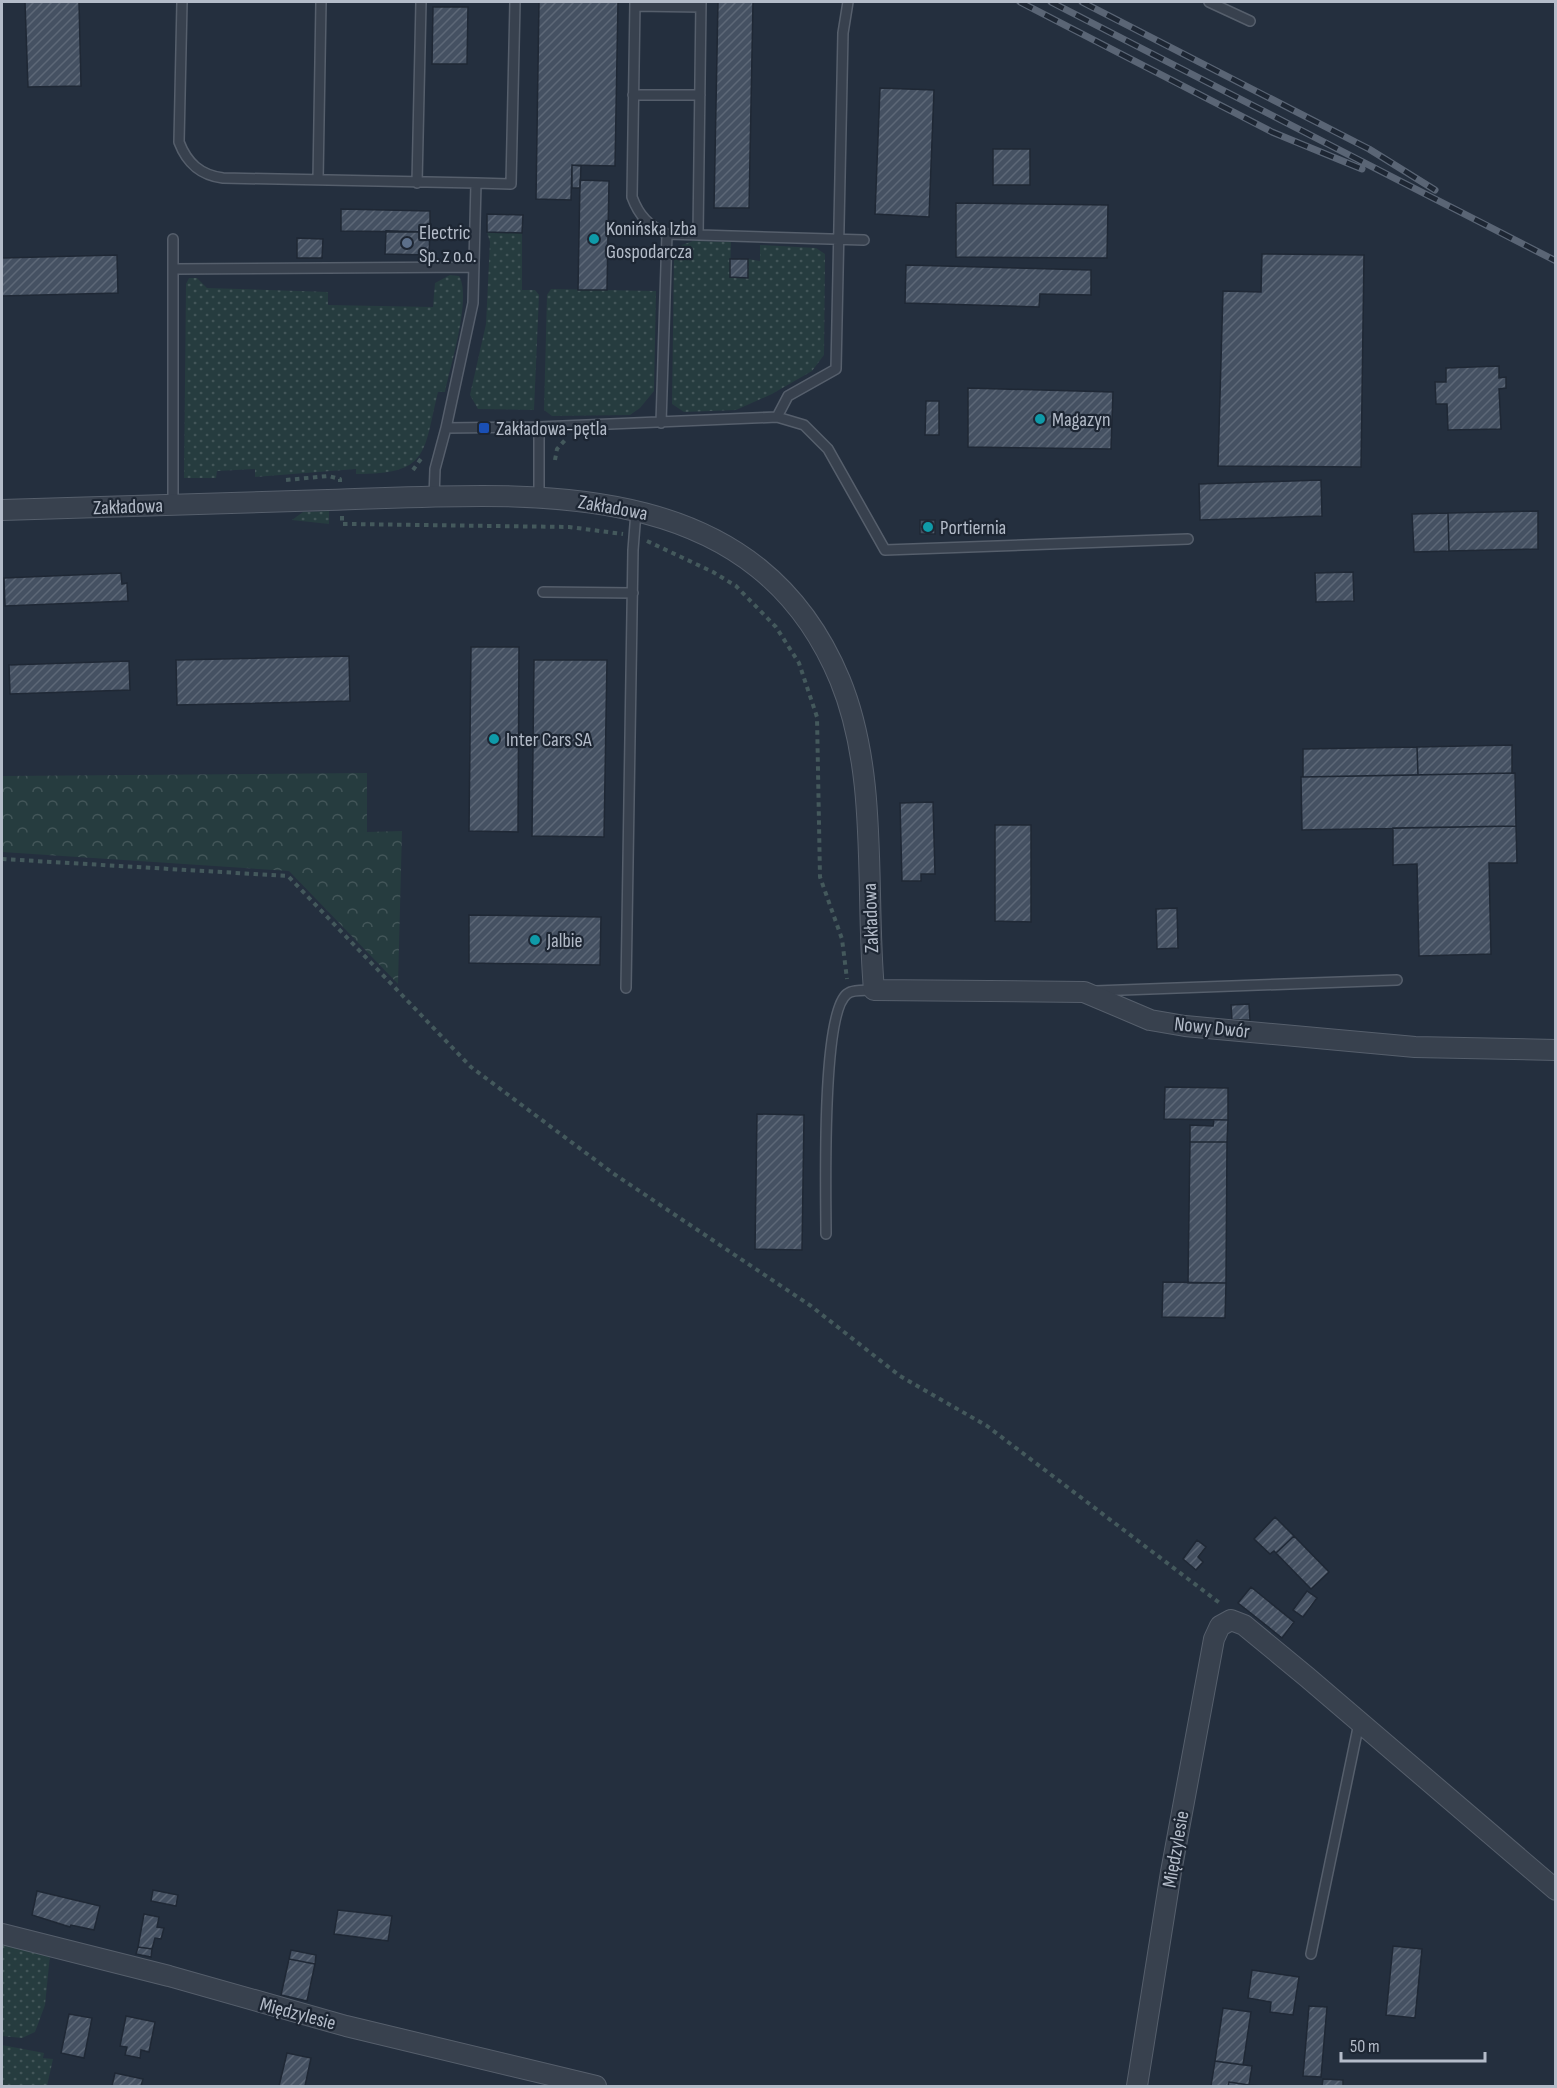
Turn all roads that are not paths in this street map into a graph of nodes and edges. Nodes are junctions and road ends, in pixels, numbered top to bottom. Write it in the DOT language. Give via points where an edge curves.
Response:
graph roads {
  1 [pos="182,2"];
  2 [pos="321,2"];
  3 [pos="421,2"];
  4 [pos="515,2"];
  5 [pos="848,2"];
  6 [pos="1209,2"];
  7 [pos="635,4"];
  8 [pos="701,4"];
  9 [pos="1250,21"];
  10 [pos="633,94"];
  11 [pos="700,95"];
  12 [pos="318,180"];
  13 [pos="417,183"];
  14 [pos="476,183"];
  15 [pos="667,234"];
  16 [pos="698,235"];
  17 [pos="173,239"];
  18 [pos="838,239"];
  19 [pos="864,240"];
  20 [pos="474,267"];
  21 [pos="174,269"];
  22 [pos="777,417"];
  23 [pos="661,423"];
  24 [pos="539,427"];
  25 [pos="446,428"];
  26 [pos="434,498"];
  27 [pos="538,498"];
  28 [pos="173,505"];
  29 [pos="2,510"];
  30 [pos="636,510"];
  31 [pos="1188,539"];
  32 [pos="543,592"];
  33 [pos="633,593"];
  34 [pos="1397,980"];
  35 [pos="626,988"];
  36 [pos="874,990"];
  37 [pos="1083,992"];
  38 [pos="1556,1050"];
  39 [pos="826,1234"];
  40 [pos="1359,1723"];
  41 [pos="1556,1890"];
  42 [pos="2,1934"];
  43 [pos="1311,1954"];
  44 [pos="596,2086"];
  45 [pos="1137,2086"];
  1 -- 12 [label="lane" via="179,142 192,166 212,177"];
  2 -- 12 [label="lane"];
  3 -- 13 [label="lane"];
  4 -- 14 [label="lane" via="511,184"];
  5 -- 18 [label="lane" via="843,33"];
  6 -- 9 [label="lane"];
  7 -- 8 [label="lane"];
  7 -- 10 [label="lane"];
  8 -- 11 [label="lane"];
  10 -- 11 [label="lane"];
  10 -- 15 [label="lane" via="632,197 648,224"];
  11 -- 16 [label="lane"];
  12 -- 13 [label="lane"];
  13 -- 14 [label="lane"];
  14 -- 20 [label="lane"];
  15 -- 16 [label="lane"];
  15 -- 23 [label="lane"];
  16 -- 18 [label="lane"];
  17 -- 21 [label="lane"];
  18 -- 19 [label="lane"];
  18 -- 22 [label="lane" via="836,369 788,396"];
  20 -- 21 [label="lane"];
  20 -- 25 [label="lane" via="468,331"];
  21 -- 28 [label="lane"];
  22 -- 23 [label="lane"];
  22 -- 31 [label="lane" via="804,426 828,449 885,550"];
  23 -- 24 [label="lane"];
  24 -- 25 [label="lane"];
  24 -- 27 [label="lane"];
  25 -- 26 [label="lane" via="435,469"];
  26 -- 27 [label="street, Zakładowa"];
  26 -- 28 [label="street, Zakładowa"];
  27 -- 30 [label="street, Zakładowa" via="591,501"];
  28 -- 29 [label="street, Zakładowa"];
  30 -- 33 [label="lane"];
  30 -- 36 [label="street, Zakładowa" via="691,529 746,560 796,607 833,666 853,718 863,770"];
  32 -- 33 [label="lane"];
  33 -- 35 [label="lane"];
  34 -- 37 [label="lane"];
  36 -- 37 [label="street, Nowy Dwór"];
  36 -- 39 [label="lane" via="845,995 834,1021 829,1064"];
  37 -- 38 [label="street, Nowy Dwór" via="1150,1020 1185,1026 1415,1047"];
  40 -- 41 [label="street"];
  40 -- 43 [label="lane"];
  40 -- 45 [label="street, Międzylesie" via="1244,1625 1231,1620 1220,1626 1214,1639 1171,1872"];
  42 -- 44 [label="street, Międzylesie" via="401,2040"];
}
